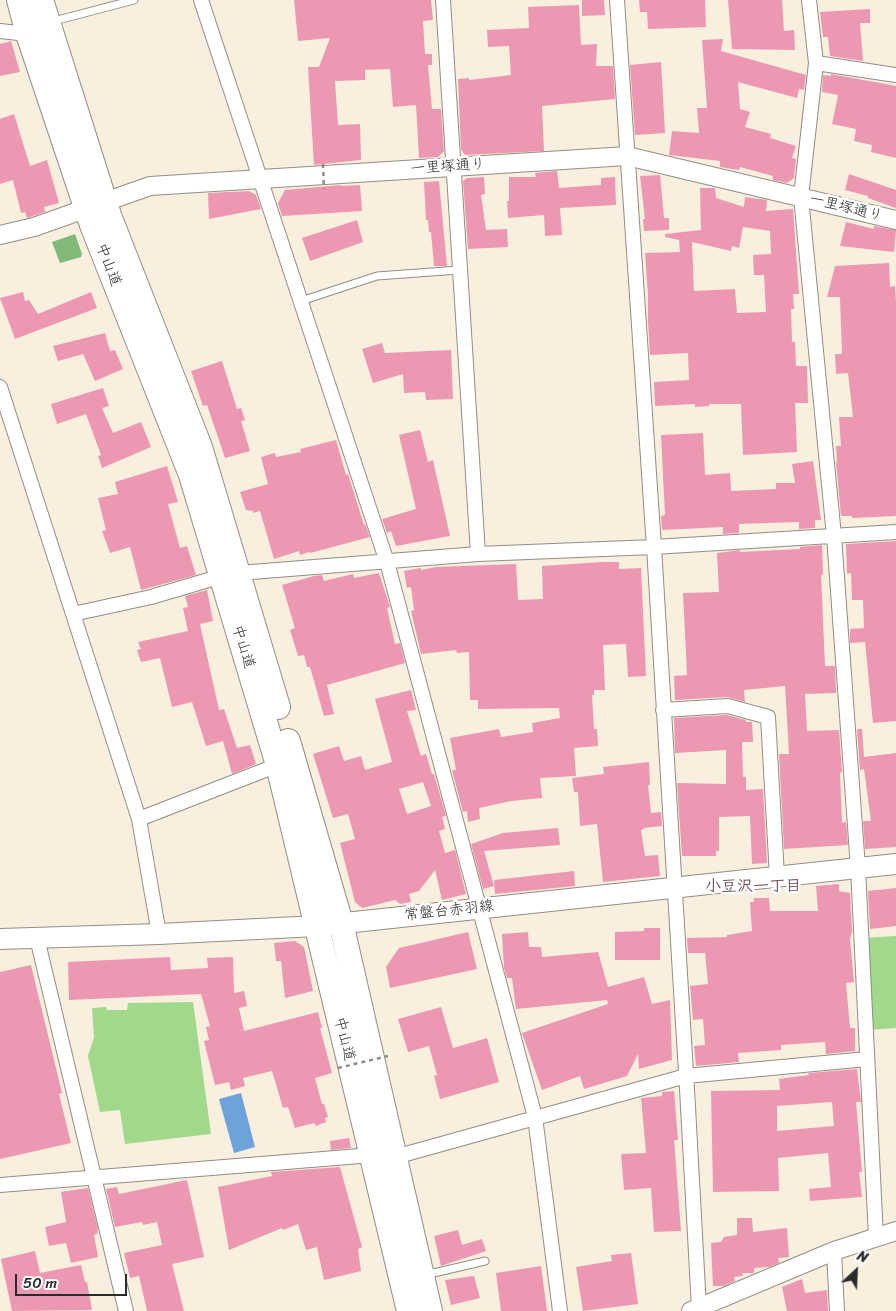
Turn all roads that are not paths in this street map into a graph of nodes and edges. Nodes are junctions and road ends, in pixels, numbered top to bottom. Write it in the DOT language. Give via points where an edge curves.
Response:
graph roads {
  1 [pos="19,0"];
  2 [pos="41,0"];
  3 [pos="134,0"];
  4 [pos="200,0"];
  5 [pos="443,0"];
  6 [pos="617,0"];
  7 [pos="809,0"];
  8 [pos="38,28"];
  9 [pos="0,31"];
  10 [pos="816,63"];
  11 [pos="896,75"];
  12 [pos="627,156"];
  13 [pos="454,167"];
  14 [pos="260,179"];
  15 [pos="801,197"];
  16 [pos="95,205"];
  17 [pos="896,220"];
  18 [pos="0,235"];
  19 [pos="459,270"];
  20 [pos="301,301"];
  21 [pos="0,387"];
  22 [pos="896,532"];
  23 [pos="834,536"];
  24 [pos="654,547"];
  25 [pos="478,554"];
  26 [pos="386,562"];
  27 [pos="230,574"];
  28 [pos="73,614"];
  29 [pos="664,710"];
  30 [pos="278,764"];
  31 [pos="139,819"];
  32 [pos="896,864"];
  33 [pos="858,868"];
  34 [pos="777,877"];
  35 [pos="674,888"];
  36 [pos="479,908"];
  37 [pos="341,923"];
  38 [pos="317,926"];
  39 [pos="159,934"];
  40 [pos="37,938"];
  41 [pos="0,939"];
  42 [pos="867,1059"];
  43 [pos="686,1076"];
  44 [pos="535,1117"];
  45 [pos="384,1156"];
  46 [pos="95,1178"];
  47 [pos="0,1185"];
  48 [pos="896,1231"];
  49 [pos="876,1238"];
  50 [pos="834,1251"];
  51 [pos="485,1261"];
  52 [pos="422,1276"];
  53 [pos="695,1309"];
  54 [pos="126,1311"];
  55 [pos="409,1311"];
  56 [pos="430,1311"];
  57 [pos="560,1311"];
  58 [pos="837,1311"];
  1 -- 8 [label="highway, 中山道"];
  2 -- 8 [label="highway, 中山道"];
  3 -- 8 [label="lane"];
  4 -- 14 [label="street"];
  5 -- 13 [label="street"];
  6 -- 12 [label="street"];
  7 -- 10 [label="street"];
  8 -- 9 [label="street"];
  8 -- 16 [label="highway, 中山道"];
  10 -- 11 [label="street"];
  10 -- 15 [label="street"];
  12 -- 13 [label="street, 一里塚通り"];
  12 -- 15 [label="street, 一里塚通り"];
  12 -- 24 [label="street"];
  13 -- 14 [label="street, 一里塚通り"];
  13 -- 19 [label="street"];
  14 -- 16 [label="street, 一里塚通り" via="150,186"];
  14 -- 20 [label="street"];
  15 -- 17 [label="street, 一里塚通り"];
  15 -- 23 [label="street"];
  16 -- 18 [label="street, 一里塚通り" via="34,227"];
  16 -- 27 [label="highway, 中山道" via="200,447"];
  19 -- 20 [label="lane" via="376,276"];
  19 -- 25 [label="street"];
  20 -- 26 [label="street"];
  21 -- 28 [label="street"];
  22 -- 23 [label="street"];
  23 -- 24 [label="street"];
  23 -- 33 [label="street"];
  24 -- 25 [label="street"];
  24 -- 29 [label="street"];
  25 -- 26 [label="street"];
  26 -- 27 [label="street"];
  26 -- 36 [label="street"];
  27 -- 28 [label="street" via="151,597"];
  27 -- 30 [label="highway, 中山道"];
  27 -- 37 [label="highway, 中山道"];
  28 -- 31 [label="street"];
  29 -- 34 [label="street" via="728,706 768,717"];
  29 -- 35 [label="street"];
  30 -- 31 [label="street"];
  30 -- 38 [label="highway, 中山道"];
  31 -- 39 [label="street"];
  32 -- 33 [label="main road, 常盤台赤羽線"];
  33 -- 34 [label="main road, 常盤台赤羽線"];
  33 -- 42 [label="street"];
  34 -- 35 [label="main road, 常盤台赤羽線"];
  35 -- 36 [label="main road, 常盤台赤羽線"];
  35 -- 43 [label="street"];
  36 -- 37 [label="main road, 常盤台赤羽線"];
  36 -- 44 [label="street"];
  37 -- 38 [label="main road, 常盤台赤羽線"];
  37 -- 45 [label="highway, 中山道"];
  38 -- 39 [label="main road, 常盤台赤羽線"];
  38 -- 45 [label="highway, 中山道"];
  39 -- 40 [label="main road, 常盤台赤羽線"];
  40 -- 41 [label="main road, 常盤台赤羽線"];
  40 -- 46 [label="street"];
  42 -- 43 [label="street"];
  42 -- 49 [label="street"];
  43 -- 44 [label="street"];
  43 -- 53 [label="street"];
  44 -- 45 [label="street"];
  44 -- 57 [label="street"];
  45 -- 46 [label="street"];
  45 -- 52 [label="highway, 中山道"];
  45 -- 55 [label="highway, 中山道"];
  46 -- 47 [label="street"];
  46 -- 54 [label="street"];
  48 -- 49 [label="street"];
  49 -- 50 [label="street"];
  50 -- 53 [label="street"];
  50 -- 58 [label="street"];
  51 -- 52 [label="lane"];
  52 -- 56 [label="highway, 中山道"];
}
